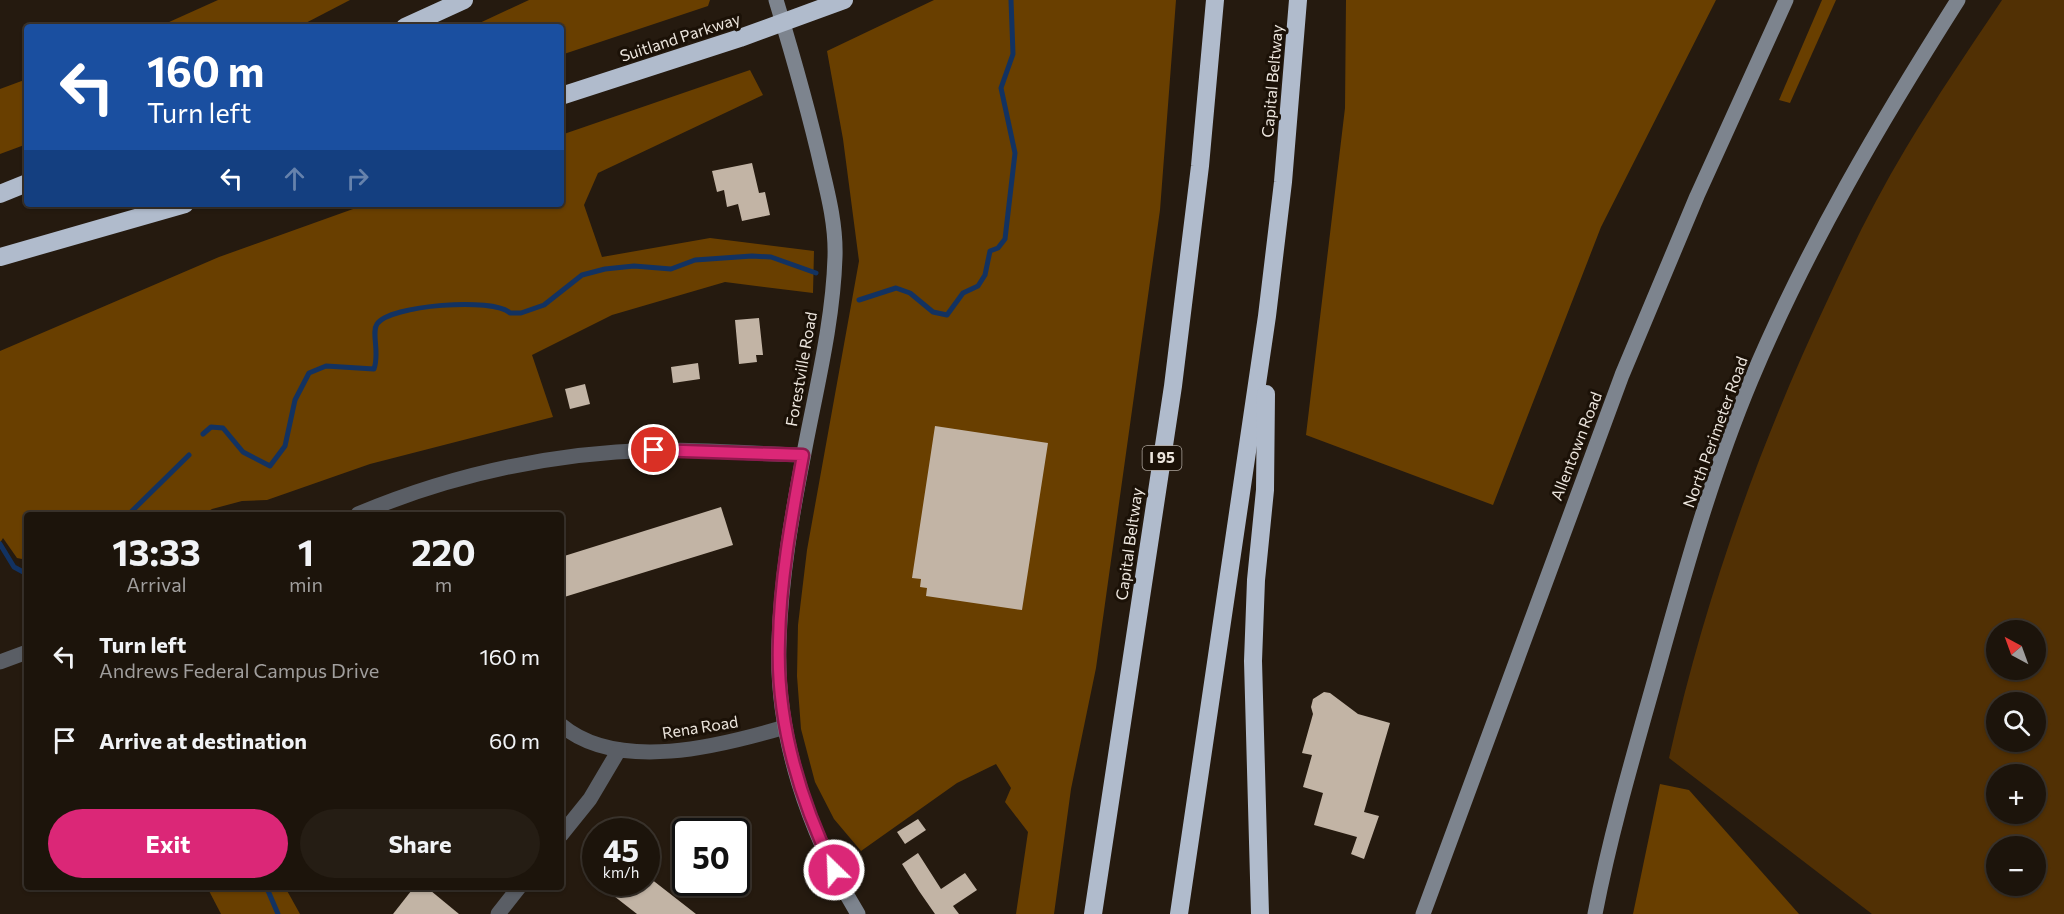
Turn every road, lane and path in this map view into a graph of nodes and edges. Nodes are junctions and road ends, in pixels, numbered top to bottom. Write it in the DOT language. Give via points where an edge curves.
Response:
graph roads {
  1 [pos="464,0"];
  2 [pos="776,0"];
  3 [pos="844,0"];
  4 [pos="1215,0"];
  5 [pos="1298,0"];
  6 [pos="1786,0"];
  7 [pos="1958,0"];
  8 [pos="783,22"];
  9 [pos="412,24"];
  10 [pos="564,95"];
  11 [pos="24,184"];
  12 [pos="0,194"];
  13 [pos="175,207"];
  14 [pos="0,257"];
  15 [pos="1267,316"];
  16 [pos="803,455"];
  17 [pos="392,507"];
  18 [pos="368,512"];
  19 [pos="24,653"];
  20 [pos="0,662"];
  21 [pos="564,727"];
  22 [pos="785,727"];
  23 [pos="619,750"];
  24 [pos="564,831"];
  25 [pos="517,890"];
  26 [pos="498,914"];
  27 [pos="858,914"];
  28 [pos="1093,914"];
  29 [pos="1179,914"];
  30 [pos="1260,914"];
  31 [pos="1423,914"];
  32 [pos="1595,914"];
  1 -- 9 [label="highway"];
  2 -- 8 [label="main road, Forestville Road"];
  3 -- 8 [label="highway, Suitland Parkway"];
  4 -- 28 [label="highway, Capital Beltway / I 95" via="1200,166 1173,386"];
  5 -- 15 [label="highway, Capital Beltway"];
  6 -- 31 [label="main road, Allentown Road" via="1622,375"];
  7 -- 32 [label="main road, North Perimeter Road" via="1905,83 1814,247 1751,380 1694,540 1606,855"];
  8 -- 10 [label="highway, Suitland Parkway"];
  8 -- 16 [label="main road, Forestville Road" via="816,143 835,236 829,315"];
  11 -- 12 [label="highway"];
  13 -- 14 [label="highway"];
  15 -- 29 [label="highway, Capital Beltway"];
  15 -- 30 [label="highway" via="1265,490 1253,661"];
  16 -- 17 [label="street" via="654,450 571,457 479,472"];
  16 -- 22 [label="main road, Forestville Road" via="778,642"];
  17 -- 18 [label="street"];
  19 -- 20 [label="street"];
  21 -- 23 [label="street, Rena Road"];
  22 -- 23 [label="street, Rena Road" via="677,751"];
  22 -- 27 [label="main road, Forestville Road" via="816,830"];
  23 -- 24 [label="street" via="590,799"];
  25 -- 26 [label="street"];
}
